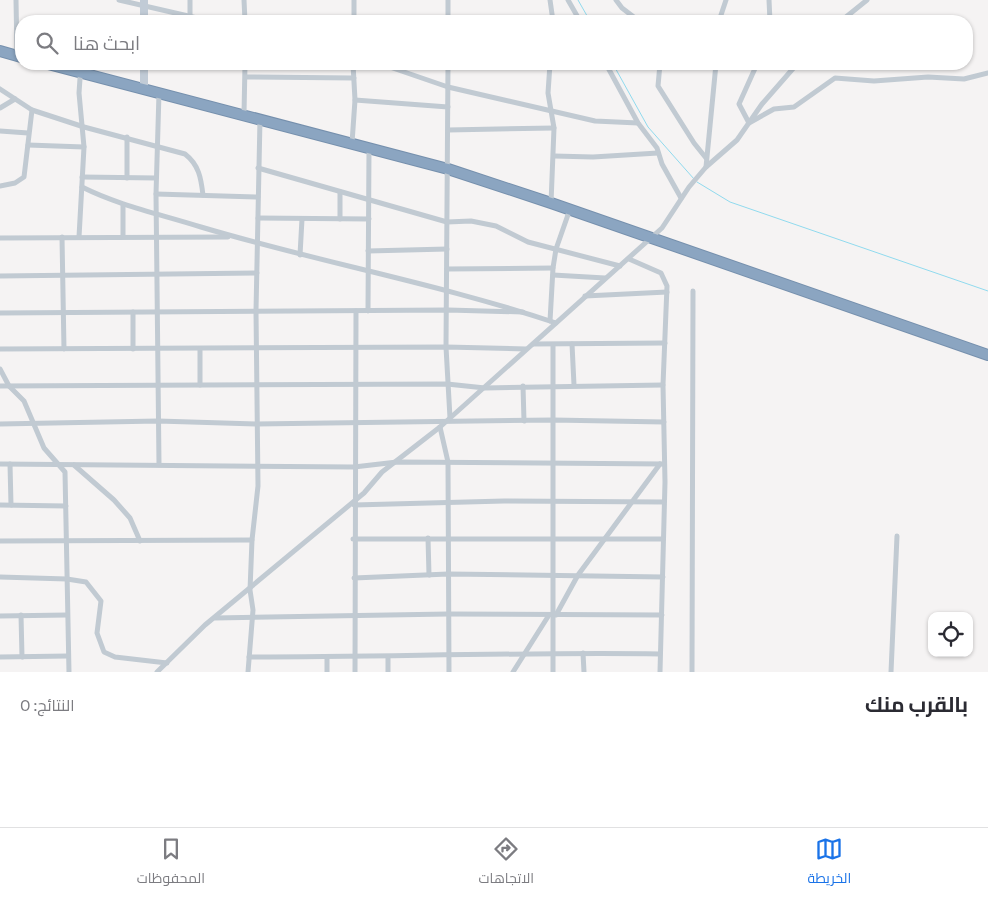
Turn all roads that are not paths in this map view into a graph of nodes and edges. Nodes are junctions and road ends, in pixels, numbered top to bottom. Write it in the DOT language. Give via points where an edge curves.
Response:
graph roads {
  1 [pos="16,0"];
  2 [pos="119,0"];
  3 [pos="190,0"];
  4 [pos="244,0"];
  5 [pos="354,0"];
  6 [pos="448,0"];
  7 [pos="550,0"];
  8 [pos="568,0"];
  9 [pos="616,0"];
  10 [pos="726,0"];
  11 [pos="770,0"];
  12 [pos="867,0"];
  13 [pos="144,3"];
  14 [pos="18,15"];
  15 [pos="183,15"];
  16 [pos="190,15"];
  17 [pos="245,15"];
  18 [pos="354,15"];
  19 [pos="448,15"];
  20 [pos="553,15"];
  21 [pos="577,15"];
  22 [pos="631,15"];
  23 [pos="721,15"];
  24 [pos="770,15"];
  25 [pos="848,15"];
  26 [pos="0,51"];
  27 [pos="15,55"];
  28 [pos="81,70"];
  29 [pos="87,70"];
  30 [pos="144,70"];
  31 [pos="246,70"];
  32 [pos="353,70"];
  33 [pos="397,70"];
  34 [pos="409,70"];
  35 [pos="448,70"];
  36 [pos="550,70"];
  37 [pos="609,70"];
  38 [pos="659,70"];
  39 [pos="715,70"];
  40 [pos="754,70"];
  41 [pos="791,70"];
  42 [pos="988,73"];
  43 [pos="409,74"];
  44 [pos="246,77"];
  45 [pos="354,78"];
  46 [pos="144,88"];
  47 [pos="448,88"];
  48 [pos="0,89"];
  49 [pos="159,92"];
  50 [pos="16,99"];
  51 [pos="354,100"];
  52 [pos="448,107"];
  53 [pos="0,108"];
  54 [pos="32,110"];
  55 [pos="553,112"];
  56 [pos="244,114"];
  57 [pos="260,118"];
  58 [pos="749,123"];
  59 [pos="638,124"];
  60 [pos="84,127"];
  61 [pos="554,128"];
  62 [pos="448,130"];
  63 [pos="0,131"];
  64 [pos="28,133"];
  65 [pos="127,137"];
  66 [pos="352,143"];
  67 [pos="156,144"];
  68 [pos="28,145"];
  69 [pos="84,147"];
  70 [pos="369,147"];
  71 [pos="658,153"];
  72 [pos="554,156"];
  73 [pos="706,158"];
  74 [pos="706,167"];
  75 [pos="258,168"];
  76 [pos="448,169"];
  77 [pos="82,177"];
  78 [pos="127,178"];
  79 [pos="156,178"];
  80 [pos="0,186"];
  81 [pos="82,187"];
  82 [pos="340,192"];
  83 [pos="156,194"];
  84 [pos="203,195"];
  85 [pos="258,197"];
  86 [pos="681,198"];
  87 [pos="369,201"];
  88 [pos="551,202"];
  89 [pos="123,205"];
  90 [pos="570,209"];
  91 [pos="156,213"];
  92 [pos="258,218"];
  93 [pos="302,218"];
  94 [pos="340,219"];
  95 [pos="368,219"];
  96 [pos="447,222"];
  97 [pos="80,236"];
  98 [pos="122,236"];
  99 [pos="156,236"];
  100 [pos="62,237"];
  101 [pos="236,237"];
  102 [pos="650,237"];
  103 [pos="0,238"];
  104 [pos="257,244"];
  105 [pos="447,249"];
  106 [pos="556,249"];
  107 [pos="368,251"];
  108 [pos="300,255"];
  109 [pos="629,258"];
  110 [pos="620,266"];
  111 [pos="553,268"];
  112 [pos="447,269"];
  113 [pos="368,272"];
  114 [pos="257,273"];
  115 [pos="158,274"];
  116 [pos="63,275"];
  117 [pos="552,275"];
  118 [pos="0,276"];
  119 [pos="605,278"];
  120 [pos="447,290"];
  121 [pos="693,290"];
  122 [pos="667,292"];
  123 [pos="584,296"];
  124 [pos="448,310"];
  125 [pos="256,311"];
  126 [pos="356,311"];
  127 [pos="368,311"];
  128 [pos="133,312"];
  129 [pos="523,312"];
  130 [pos="0,313"];
  131 [pos="64,313"];
  132 [pos="158,313"];
  133 [pos="553,322"];
  134 [pos="665,342"];
  135 [pos="533,344"];
  136 [pos="572,344"];
  137 [pos="553,345"];
  138 [pos="446,347"];
  139 [pos="158,348"];
  140 [pos="0,349"];
  141 [pos="64,349"];
  142 [pos="134,349"];
  143 [pos="200,349"];
  144 [pos="257,349"];
  145 [pos="355,349"];
  146 [pos="527,349"];
  147 [pos="988,355"];
  148 [pos="0,369"];
  149 [pos="447,384"];
  150 [pos="664,384"];
  151 [pos="158,385"];
  152 [pos="200,385"];
  153 [pos="256,385"];
  154 [pos="355,385"];
  155 [pos="0,386"];
  156 [pos="9,386"];
  157 [pos="523,386"];
  158 [pos="554,386"];
  159 [pos="574,386"];
  160 [pos="485,388"];
  161 [pos="450,418"];
  162 [pos="553,420"];
  163 [pos="158,421"];
  164 [pos="524,421"];
  165 [pos="664,422"];
  166 [pos="355,423"];
  167 [pos="0,424"];
  168 [pos="256,424"];
  169 [pos="33,425"];
  170 [pos="443,425"];
  171 [pos="397,462"];
  172 [pos="448,462"];
  173 [pos="0,464"];
  174 [pos="10,464"];
  175 [pos="59,464"];
  176 [pos="71,464"];
  177 [pos="159,464"];
  178 [pos="257,464"];
  179 [pos="553,464"];
  180 [pos="662,464"];
  181 [pos="354,467"];
  182 [pos="554,501"];
  183 [pos="449,502"];
  184 [pos="632,502"];
  185 [pos="664,502"];
  186 [pos="354,503"];
  187 [pos="0,505"];
  188 [pos="11,505"];
  189 [pos="66,506"];
  190 [pos="897,536"];
  191 [pos="428,538"];
  192 [pos="448,538"];
  193 [pos="606,538"];
  194 [pos="354,539"];
  195 [pos="664,539"];
  196 [pos="67,540"];
  197 [pos="252,540"];
  198 [pos="554,540"];
  199 [pos="0,541"];
  200 [pos="140,541"];
  201 [pos="448,574"];
  202 [pos="429,575"];
  203 [pos="555,575"];
  204 [pos="578,575"];
  205 [pos="0,577"];
  206 [pos="663,577"];
  207 [pos="354,578"];
  208 [pos="67,579"];
  209 [pos="250,590"];
  210 [pos="67,614"];
  211 [pos="448,614"];
  212 [pos="21,615"];
  213 [pos="553,615"];
  214 [pos="662,615"];
  215 [pos="0,616"];
  216 [pos="355,616"];
  217 [pos="252,617"];
  218 [pos="214,618"];
  219 [pos="552,653"];
  220 [pos="583,653"];
  221 [pos="525,654"];
  222 [pos="660,654"];
  223 [pos="449,655"];
  224 [pos="68,656"];
  225 [pos="0,657"];
  226 [pos="22,657"];
  227 [pos="249,657"];
  228 [pos="327,657"];
  229 [pos="354,657"];
  230 [pos="388,658"];
  231 [pos="167,663"];
  232 [pos="69,672"];
  233 [pos="157,672"];
  234 [pos="248,672"];
  235 [pos="327,672"];
  236 [pos="355,672"];
  237 [pos="388,672"];
  238 [pos="450,672"];
  239 [pos="513,672"];
  240 [pos="553,672"];
  241 [pos="584,672"];
  242 [pos="660,672"];
  243 [pos="692,672"];
  244 [pos="891,672"];
  1 -- 14 [label="street"];
  2 -- 13 [label="street"];
  3 -- 16 [label="street"];
  4 -- 17 [label="street"];
  5 -- 18 [label="street"];
  6 -- 19 [label="street"];
  7 -- 20 [label="street"];
  8 -- 21 [label="street"];
  9 -- 22 [label="street"];
  10 -- 23 [label="street"];
  11 -- 24 [label="street"];
  12 -- 25 [label="street"];
  13 -- 15 [label="street"];
  26 -- 27 [label="highway"];
  28 -- 60 [label="street" via="79,93"];
  29 -- 46 [label="highway"];
  30 -- 46 [label="street"];
  31 -- 44 [label="street"];
  32 -- 45 [label="street"];
  33 -- 43 [label="street"];
  34 -- 43 [label="street"];
  35 -- 47 [label="street"];
  36 -- 55 [label="street" via="548,93"];
  37 -- 59 [label="street"];
  38 -- 73 [label="street" via="658,86"];
  39 -- 73 [label="street"];
  40 -- 58 [label="street" via="739,104"];
  41 -- 58 [label="street"];
  42 -- 58 [label="street" via="964,78 874,81 835,78 794,107 774,109"];
  43 -- 47 [label="street"];
  44 -- 45 [label="street"];
  44 -- 56 [label="street"];
  45 -- 51 [label="street"];
  46 -- 49 [label="highway"];
  47 -- 52 [label="street"];
  47 -- 55 [label="street"];
  48 -- 50 [label="street"];
  49 -- 56 [label="highway"];
  49 -- 67 [label="street"];
  50 -- 53 [label="street"];
  50 -- 54 [label="street"];
  51 -- 52 [label="street"];
  51 -- 66 [label="street"];
  52 -- 62 [label="street"];
  54 -- 60 [label="street"];
  54 -- 64 [label="street"];
  55 -- 59 [label="street" via="601,122"];
  55 -- 61 [label="street"];
  56 -- 57 [label="highway"];
  57 -- 66 [label="highway"];
  57 -- 75 [label="street"];
  58 -- 74 [label="street" via="737,140"];
  59 -- 71 [label="street" via="648,134"];
  60 -- 65 [label="street"];
  60 -- 69 [label="street"];
  61 -- 62 [label="street"];
  61 -- 72 [label="street"];
  62 -- 76 [label="street"];
  63 -- 64 [label="street"];
  64 -- 68 [label="street"];
  65 -- 67 [label="street"];
  65 -- 78 [label="street"];
  66 -- 70 [label="highway"];
  67 -- 79 [label="street"];
  67 -- 84 [label="street" via="178,150 194,160"];
  68 -- 69 [label="street"];
  68 -- 80 [label="street" via="24,177 16,183"];
  69 -- 77 [label="street"];
  70 -- 76 [label="highway"];
  70 -- 87 [label="street"];
  71 -- 72 [label="street"];
  71 -- 86 [label="street"];
  72 -- 88 [label="street"];
  73 -- 74 [label="street"];
  74 -- 86 [label="street"];
  75 -- 82 [label="street"];
  75 -- 85 [label="street"];
  76 -- 88 [label="highway"];
  76 -- 96 [label="street"];
  77 -- 78 [label="street"];
  77 -- 81 [label="street"];
  78 -- 79 [label="street"];
  79 -- 83 [label="street"];
  81 -- 89 [label="street"];
  81 -- 97 [label="street"];
  82 -- 87 [label="street"];
  82 -- 94 [label="street"];
  83 -- 84 [label="street"];
  83 -- 91 [label="street"];
  84 -- 85 [label="street"];
  85 -- 92 [label="street"];
  86 -- 102 [label="street" via="664,226"];
  87 -- 95 [label="street"];
  87 -- 96 [label="street"];
  88 -- 90 [label="highway"];
  89 -- 91 [label="street"];
  89 -- 98 [label="street"];
  90 -- 102 [label="highway"];
  90 -- 106 [label="street"];
  91 -- 99 [label="street"];
  91 -- 101 [label="street"];
  92 -- 93 [label="street"];
  92 -- 104 [label="street"];
  93 -- 94 [label="street"];
  93 -- 108 [label="street"];
  94 -- 95 [label="street"];
  95 -- 107 [label="street"];
  96 -- 105 [label="street"];
  96 -- 106 [label="street" via="490,224 528,242"];
  97 -- 98 [label="street"];
  97 -- 100 [label="street"];
  98 -- 99 [label="street"];
  99 -- 101 [label="street"];
  99 -- 115 [label="street"];
  100 -- 103 [label="street"];
  100 -- 116 [label="street"];
  101 -- 104 [label="street"];
  102 -- 109 [label="street"];
  102 -- 147 [label="highway"];
  104 -- 108 [label="street"];
  104 -- 114 [label="street"];
  105 -- 107 [label="street"];
  105 -- 112 [label="street"];
  106 -- 110 [label="street"];
  106 -- 111 [label="street"];
  107 -- 113 [label="street"];
  108 -- 113 [label="street"];
  109 -- 110 [label="street"];
  109 -- 122 [label="street" via="661,273"];
  110 -- 119 [label="street"];
  111 -- 112 [label="street"];
  111 -- 117 [label="street"];
  112 -- 120 [label="street"];
  113 -- 120 [label="street"];
  113 -- 127 [label="street"];
  114 -- 115 [label="street"];
  114 -- 125 [label="street"];
  115 -- 116 [label="street"];
  115 -- 132 [label="street"];
  116 -- 118 [label="street"];
  116 -- 131 [label="street"];
  117 -- 119 [label="street"];
  117 -- 133 [label="street"];
  119 -- 123 [label="street"];
  120 -- 124 [label="street"];
  120 -- 129 [label="street"];
  121 -- 243 [label="street"];
  122 -- 123 [label="street"];
  122 -- 134 [label="street"];
  123 -- 133 [label="street"];
  124 -- 127 [label="street"];
  124 -- 129 [label="street"];
  124 -- 138 [label="street"];
  125 -- 126 [label="street"];
  125 -- 132 [label="street"];
  125 -- 144 [label="street"];
  126 -- 127 [label="street"];
  126 -- 145 [label="street"];
  128 -- 131 [label="street"];
  128 -- 132 [label="street"];
  128 -- 142 [label="street"];
  129 -- 133 [label="street"];
  130 -- 131 [label="street"];
  131 -- 141 [label="street"];
  132 -- 139 [label="street"];
  133 -- 135 [label="street"];
  134 -- 136 [label="street"];
  134 -- 150 [label="street"];
  135 -- 137 [label="street"];
  135 -- 146 [label="street"];
  136 -- 137 [label="street"];
  136 -- 159 [label="street"];
  137 -- 158 [label="street"];
  138 -- 145 [label="street"];
  138 -- 146 [label="street"];
  138 -- 149 [label="street"];
  139 -- 142 [label="street"];
  139 -- 143 [label="street"];
  139 -- 151 [label="street"];
  140 -- 141 [label="street"];
  141 -- 142 [label="street"];
  143 -- 144 [label="street"];
  143 -- 152 [label="street"];
  144 -- 145 [label="street"];
  144 -- 153 [label="street"];
  145 -- 154 [label="street"];
  146 -- 160 [label="street"];
  148 -- 156 [label="street"];
  149 -- 154 [label="street"];
  149 -- 160 [label="street"];
  149 -- 161 [label="street"];
  150 -- 159 [label="street"];
  150 -- 165 [label="street"];
  151 -- 152 [label="street"];
  151 -- 156 [label="street"];
  151 -- 163 [label="street"];
  152 -- 153 [label="street"];
  153 -- 154 [label="street"];
  153 -- 168 [label="street"];
  154 -- 166 [label="street"];
  155 -- 156 [label="street"];
  156 -- 169 [label="street" via="24,401"];
  157 -- 158 [label="street"];
  157 -- 160 [label="street"];
  157 -- 164 [label="street"];
  158 -- 159 [label="street"];
  158 -- 162 [label="street"];
  160 -- 161 [label="street"];
  161 -- 170 [label="street"];
  162 -- 164 [label="street"];
  162 -- 165 [label="street"];
  162 -- 179 [label="street"];
  163 -- 168 [label="street"];
  163 -- 169 [label="street"];
  163 -- 177 [label="street"];
  164 -- 170 [label="street"];
  165 -- 180 [label="street"];
  166 -- 168 [label="street"];
  166 -- 170 [label="street"];
  166 -- 181 [label="street"];
  167 -- 169 [label="street"];
  168 -- 178 [label="street"];
  169 -- 175 [label="street" via="44,448"];
  170 -- 171 [label="street"];
  170 -- 172 [label="street"];
  171 -- 172 [label="street"];
  171 -- 181 [label="street"];
  171 -- 186 [label="street" via="382,472"];
  172 -- 179 [label="street"];
  172 -- 183 [label="street"];
  173 -- 174 [label="street"];
  174 -- 175 [label="street"];
  174 -- 188 [label="street"];
  175 -- 176 [label="street"];
  175 -- 189 [label="street" via="65,474"];
  176 -- 177 [label="street"];
  176 -- 200 [label="street" via="123,510 135,526"];
  177 -- 178 [label="street"];
  178 -- 181 [label="street"];
  178 -- 197 [label="street" via="258,496"];
  179 -- 180 [label="street"];
  179 -- 182 [label="street"];
  180 -- 184 [label="street"];
  180 -- 185 [label="street"];
  181 -- 186 [label="street"];
  182 -- 183 [label="street"];
  182 -- 184 [label="street"];
  182 -- 198 [label="street"];
  183 -- 186 [label="street"];
  183 -- 192 [label="street"];
  184 -- 185 [label="street"];
  184 -- 193 [label="street"];
  185 -- 195 [label="street"];
  186 -- 194 [label="street"];
  186 -- 209 [label="street"];
  187 -- 188 [label="street"];
  188 -- 189 [label="street"];
  189 -- 196 [label="street"];
  190 -- 244 [label="street"];
  191 -- 192 [label="street"];
  191 -- 194 [label="street"];
  191 -- 202 [label="street"];
  192 -- 198 [label="street"];
  192 -- 201 [label="street"];
  193 -- 195 [label="street"];
  193 -- 198 [label="street"];
  193 -- 204 [label="street"];
  194 -- 207 [label="street"];
  195 -- 206 [label="street"];
  196 -- 199 [label="street"];
  196 -- 200 [label="street"];
  196 -- 208 [label="street"];
  197 -- 200 [label="street"];
  197 -- 209 [label="street"];
  198 -- 203 [label="street"];
  201 -- 202 [label="street"];
  201 -- 203 [label="street"];
  201 -- 211 [label="street"];
  202 -- 207 [label="street"];
  203 -- 204 [label="street"];
  203 -- 213 [label="street"];
  204 -- 206 [label="street"];
  204 -- 213 [label="street"];
  205 -- 208 [label="street"];
  206 -- 214 [label="street"];
  207 -- 216 [label="street"];
  208 -- 210 [label="street"];
  208 -- 231 [label="street" via="86,582 100,599 96,633 104,652 115,657"];
  209 -- 217 [label="street"];
  209 -- 218 [label="street"];
  210 -- 212 [label="street"];
  210 -- 224 [label="street"];
  211 -- 213 [label="street"];
  211 -- 216 [label="street"];
  211 -- 223 [label="street"];
  212 -- 215 [label="street"];
  212 -- 226 [label="street"];
  213 -- 214 [label="street"];
  213 -- 219 [label="street"];
  213 -- 221 [label="street"];
  214 -- 222 [label="street"];
  216 -- 217 [label="street"];
  216 -- 229 [label="street"];
  217 -- 218 [label="street"];
  217 -- 227 [label="street"];
  218 -- 231 [label="street"];
  219 -- 220 [label="street"];
  219 -- 221 [label="street"];
  219 -- 240 [label="street"];
  220 -- 222 [label="street"];
  220 -- 241 [label="street"];
  221 -- 223 [label="street"];
  221 -- 239 [label="street"];
  222 -- 242 [label="street"];
  223 -- 230 [label="street"];
  223 -- 238 [label="street"];
  224 -- 226 [label="street"];
  224 -- 232 [label="street"];
  225 -- 226 [label="street"];
  227 -- 228 [label="street"];
  227 -- 234 [label="street"];
  228 -- 229 [label="street"];
  228 -- 235 [label="street"];
  229 -- 230 [label="street"];
  229 -- 236 [label="street"];
  230 -- 237 [label="street"];
  231 -- 233 [label="street"];
}
